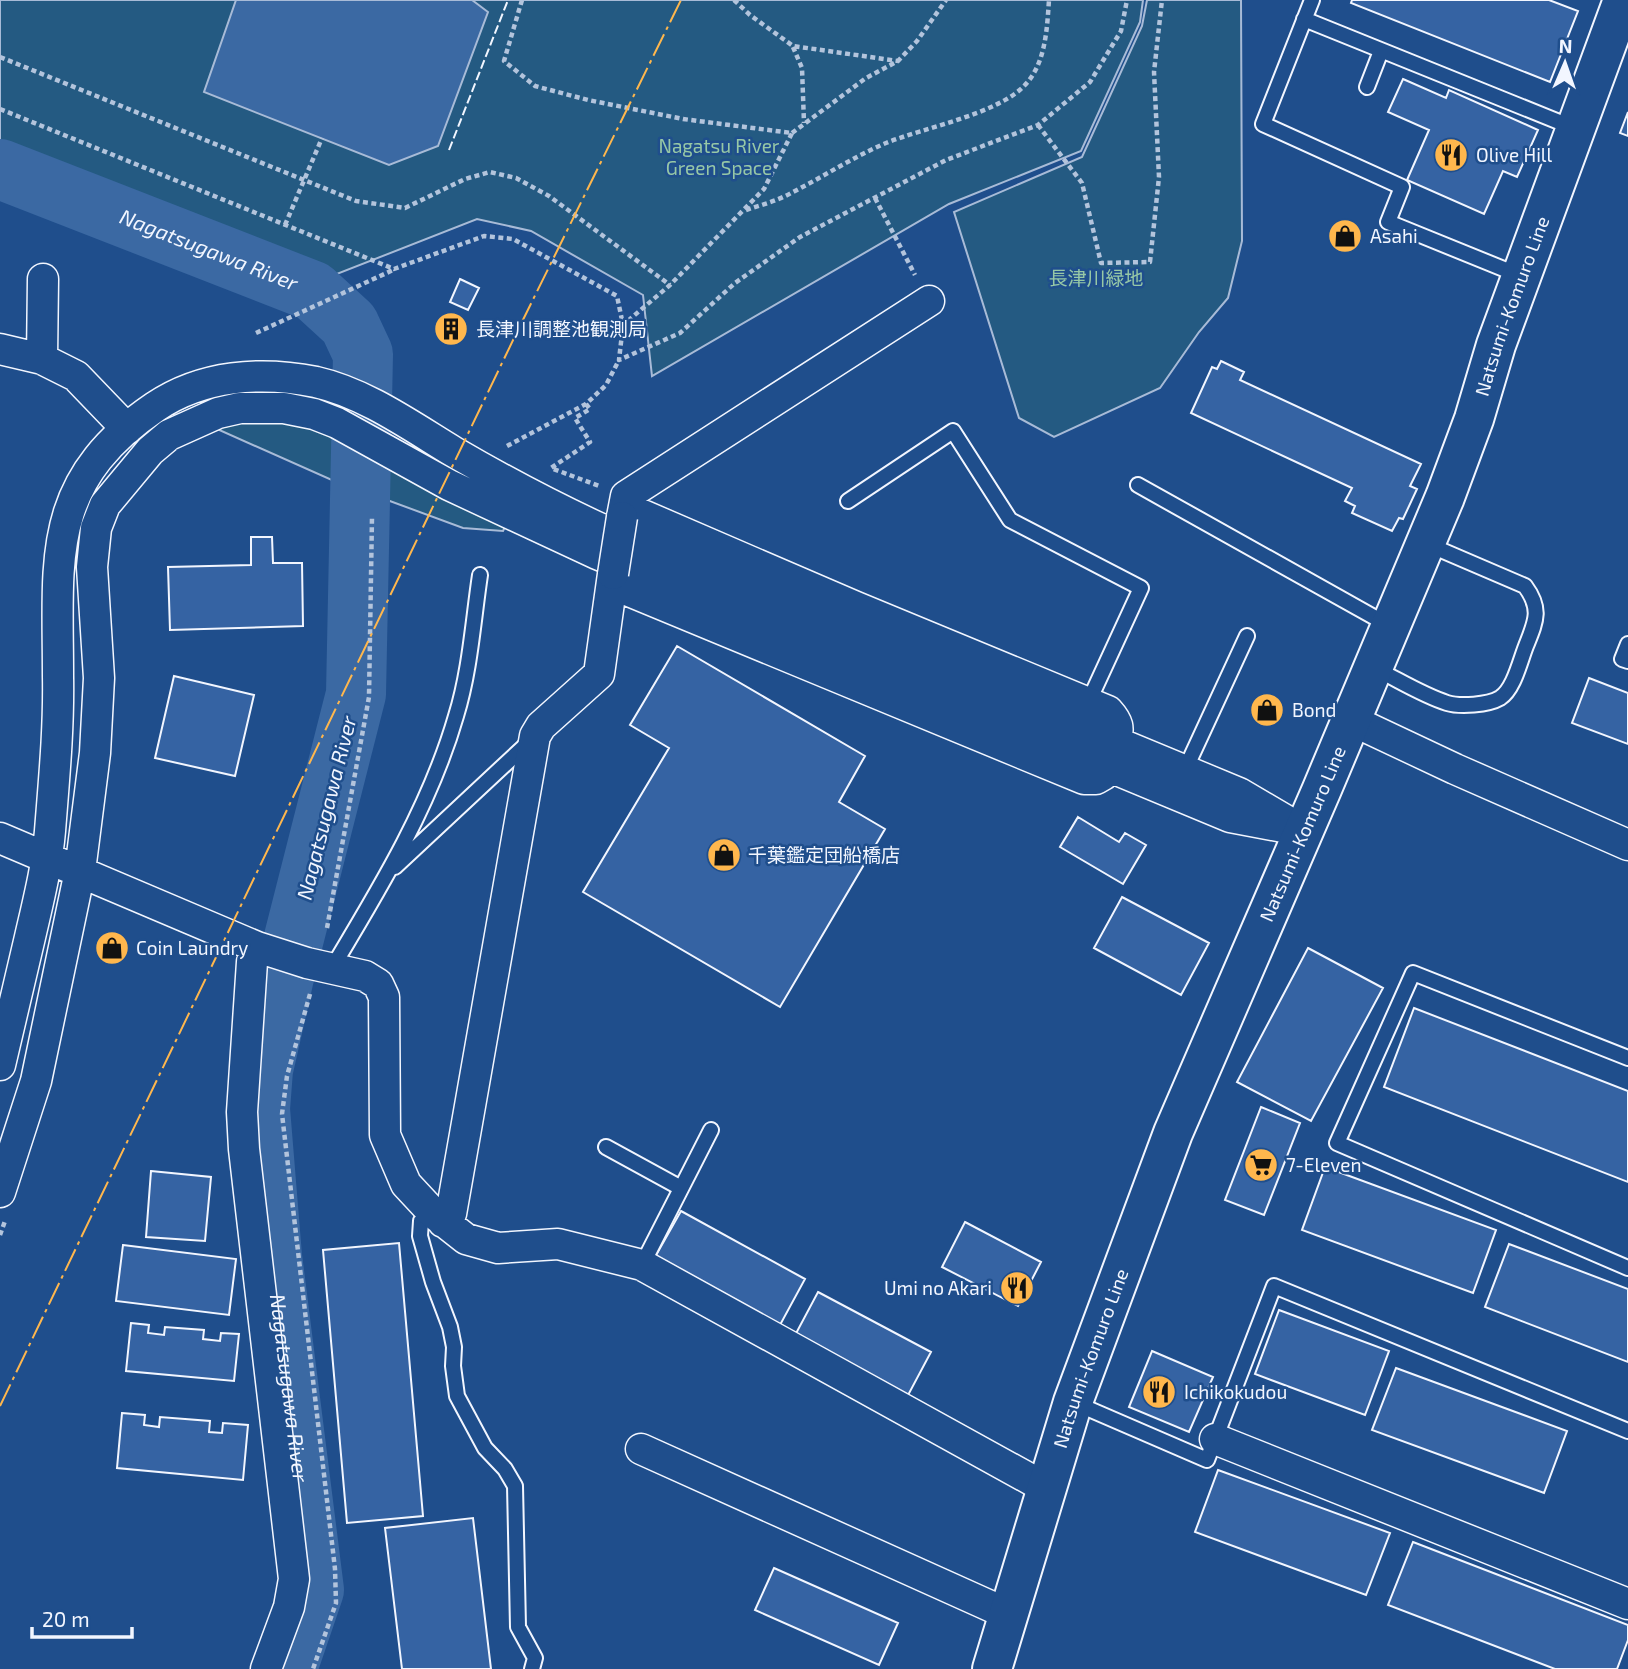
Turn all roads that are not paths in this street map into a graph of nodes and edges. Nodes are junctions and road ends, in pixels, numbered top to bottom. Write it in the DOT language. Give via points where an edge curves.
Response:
graph roads {
  1 [pos="1312,0"];
  2 [pos="1623,0"];
  3 [pos="1304,19"];
  4 [pos="1381,51"];
  5 [pos="1367,87"];
  6 [pos="1574,128"];
  7 [pos="1521,276"];
  8 [pos="43,279"];
  9 [pos="929,301"];
  10 [pos="0,349"];
  11 [pos="42,359"];
  12 [pos="127,429"];
  13 [pos="1138,485"];
  14 [pos="848,501"];
  15 [pos="624,507"];
  16 [pos="1425,543"];
  17 [pos="480,575"];
  18 [pos="612,579"];
  19 [pos="1390,626"];
  20 [pos="1247,636"];
  21 [pos="1628,644"];
  22 [pos="1628,662"];
  23 [pos="1373,668"];
  24 [pos="1088,703"];
  25 [pos="1351,720"];
  26 [pos="535,736"];
  27 [pos="1111,754"];
  28 [pos="1185,770"];
  29 [pos="1304,831"];
  30 [pos="0,838"];
  31 [pos="1628,845"];
  32 [pos="48,858"];
  33 [pos="80,871"];
  34 [pos="389,873"];
  35 [pos="264,950"];
  36 [pos="319,965"];
  37 [pos="1628,1058"];
  38 [pos="0,1065"];
  39 [pos="711,1130"];
  40 [pos="606,1147"];
  41 [pos="681,1188"];
  42 [pos="0,1192"];
  43 [pos="438,1218"];
  44 [pos="642,1265"];
  45 [pos="1628,1268"];
  46 [pos="1073,1402"];
  47 [pos="1628,1431"];
  48 [pos="1215,1439"];
  49 [pos="641,1449"];
  50 [pos="1046,1488"];
  51 [pos="1628,1604"];
  52 [pos="1010,1615"];
  53 [pos="266,1669"];
  54 [pos="532,1669"];
  55 [pos="992,1669"];
  1 -- 3 [label="lane"];
  2 -- 6 [label="main road, Natsumi-Komuro Line"];
  3 -- 4 [label="lane"];
  3 -- 7 [label="lane" via="1263,124 1402,187 1388,222"];
  4 -- 5 [label="lane"];
  4 -- 6 [label="lane"];
  6 -- 7 [label="main road, Natsumi-Komuro Line"];
  7 -- 16 [label="main road, Natsumi-Komuro Line" via="1474,419"];
  8 -- 11 [label="street"];
  9 -- 15 [label="street"];
  10 -- 11 [label="street"];
  11 -- 12 [label="street" via="76,376"];
  12 -- 27 [label="street" via="162,403 237,377 289,377 338,389 530,496"];
  12 -- 32 [label="street" via="100,455 79,485 65,521 59,561 57,754"];
  13 -- 19 [label="lane"];
  14 -- 24 [label="lane" via="953,431 1010,520 1141,588"];
  15 -- 18 [label="street, bridge"];
  15 -- 24 [label="street"];
  16 -- 19 [label="main road, Natsumi-Komuro Line"];
  16 -- 23 [label="lane" via="1525,586 1533,597 1535,624 1511,684 1501,697 1487,702 1448,704"];
  17 -- 34 [label="lane" via="457,715 440,765"];
  18 -- 26 [label="street" via="599,674"];
  18 -- 27 [label="street" via="1084,779 1103,775"];
  19 -- 23 [label="main road, Natsumi-Komuro Line"];
  20 -- 28 [label="lane"];
  21 -- 22 [label="lane" via="1622,659"];
  23 -- 25 [label="main road, Natsumi-Komuro Line"];
  24 -- 27 [label="street" via="1108,711 1117,722"];
  25 -- 29 [label="main road, Natsumi-Komuro Line"];
  25 -- 31 [label="street"];
  26 -- 34 [label="lane"];
  26 -- 43 [label="street" via="451,1214"];
  27 -- 28 [label="street"];
  27 -- 29 [label="street" via="1230,817"];
  27 -- 33 [label="street" via="597,554 449,485 337,423 284,408 240,408 169,435 105,505 96,528 92,567 99,678"];
  28 -- 29 [label="street" via="1239,793"];
  29 -- 46 [label="main road, Natsumi-Komuro Line" via="1173,1133"];
  30 -- 32 [label="street"];
  32 -- 33 [label="street"];
  32 -- 38 [label="street"];
  33 -- 35 [label="street"];
  33 -- 42 [label="street" via="36,1081"];
  34 -- 36 [label="lane"];
  35 -- 36 [label="street"];
  35 -- 53 [label="street" via="252,962 242,1112 294,1579 289,1607"];
  36 -- 43 [label="street" via="365,976 378,984 384,997 385,1135 406,1184"];
  37 -- 45 [label="lane" via="1413,973 1337,1143"];
  39 -- 41 [label="lane"];
  40 -- 41 [label="lane"];
  41 -- 44 [label="lane"];
  43 -- 44 [label="street" via="466,1240 498,1248 558,1244"];
  43 -- 54 [label="lane" via="421,1222 420,1236 450,1327 457,1396 485,1448 515,1486 518,1627 535,1658"];
  44 -- 50 [label="street"];
  46 -- 48 [label="lane" via="1207,1460"];
  46 -- 50 [label="main road, Natsumi-Komuro Line"];
  47 -- 48 [label="lane" via="1274,1286"];
  48 -- 51 [label="street"];
  49 -- 52 [label="street"];
  50 -- 52 [label="main road, Natsumi-Komuro Line"];
  52 -- 55 [label="main road, Natsumi-Komuro Line"];
}
